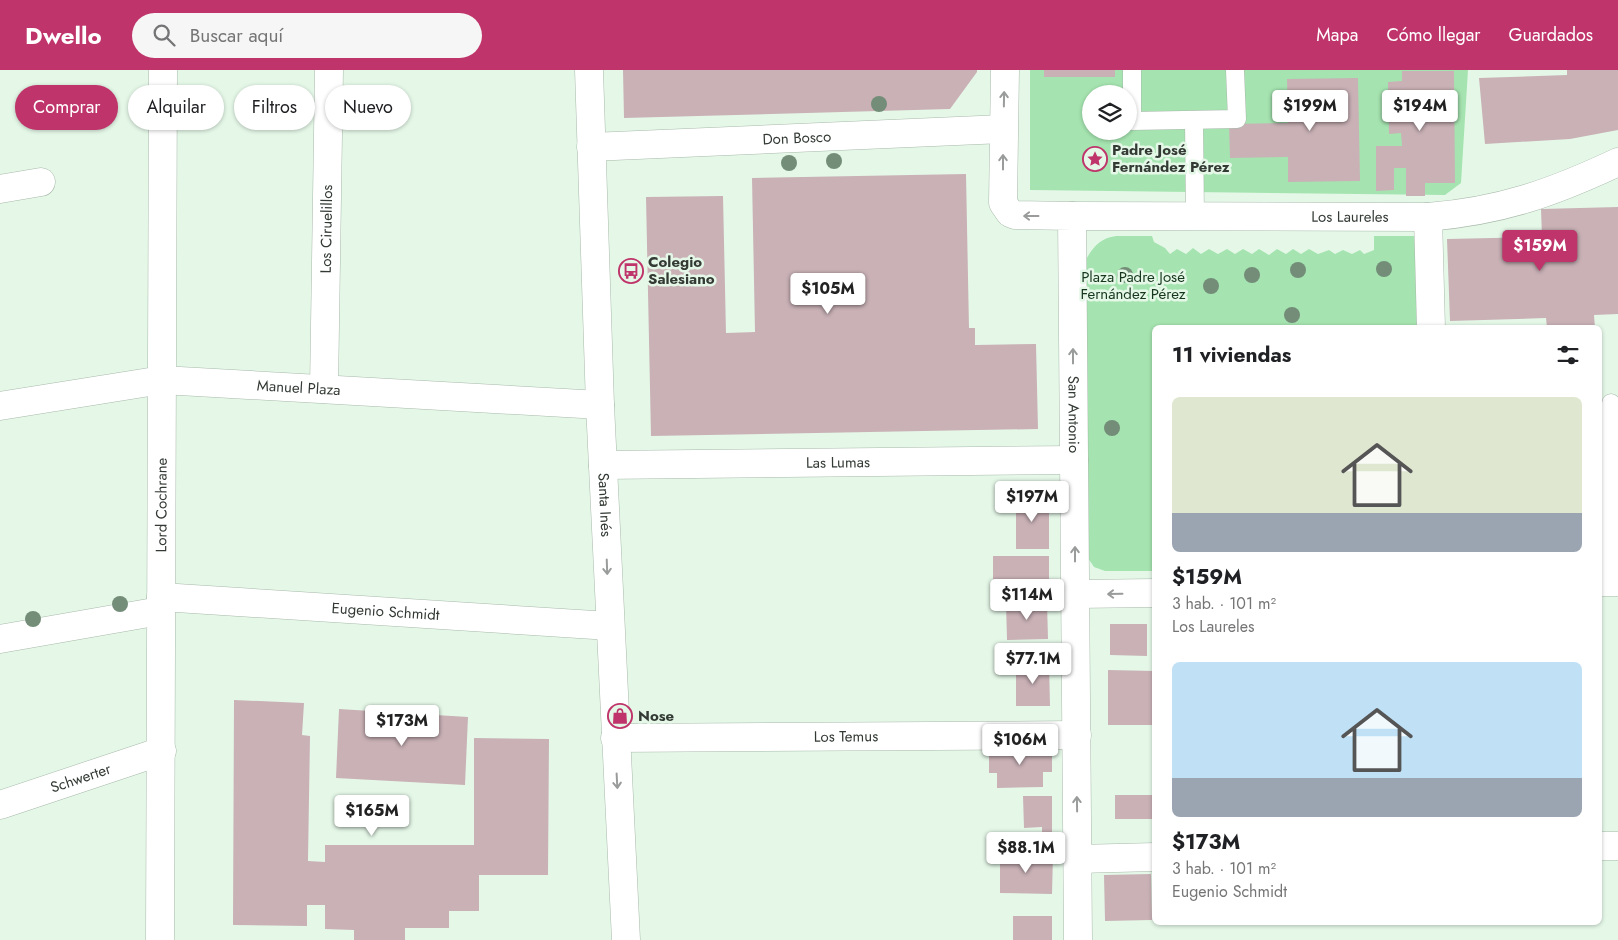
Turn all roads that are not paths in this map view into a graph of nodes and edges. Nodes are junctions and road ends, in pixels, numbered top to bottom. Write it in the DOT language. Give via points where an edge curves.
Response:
graph roads {
  1 [pos="163,70"];
  2 [pos="329,70"];
  3 [pos="589,70"];
  4 [pos="1005,70"];
  5 [pos="1132,70"];
  6 [pos="1235,70"];
  7 [pos="1194,120"];
  8 [pos="1003,129"];
  9 [pos="591,147"];
  10 [pos="1618,162"];
  11 [pos="41,182"];
  12 [pos="0,189"];
  13 [pos="1072,216"];
  14 [pos="1194,216"];
  15 [pos="1428,217"];
  16 [pos="1431,325"];
  17 [pos="162,380"];
  18 [pos="324,389"];
  19 [pos="1610,403"];
  20 [pos="600,405"];
  21 [pos="0,406"];
  22 [pos="1074,460"];
  23 [pos="603,466"];
  24 [pos="1609,582"];
  25 [pos="1152,593"];
  26 [pos="1075,594"];
  27 [pos="160,604"];
  28 [pos="610,626"];
  29 [pos="0,639"];
  30 [pos="1077,735"];
  31 [pos="615,738"];
  32 [pos="162,750"];
  33 [pos="0,804"];
  34 [pos="1602,846"];
  35 [pos="1618,846"];
  36 [pos="1152,857"];
  37 [pos="1078,859"];
  38 [pos="160,940"];
  39 [pos="626,940"];
  40 [pos="1078,940"];
  1 -- 17 [label="street, Lord Cochrane"];
  2 -- 18 [label="street, Los Ciruelillos"];
  3 -- 9 [label="street, Santa Inés"];
  8 -- 4 [label="street, one-way"];
  5 -- 7 [label="lane" via="1132,121"];
  6 -- 7 [label="lane" via="1237,119"];
  7 -- 14 [label="lane"];
  8 -- 9 [label="street, Don Bosco"];
  13 -- 8 [label="street, one-way" via="1021,216 1006,209 1003,203"];
  9 -- 20 [label="street, Santa Inés"];
  10 -- 15 [label="street, Los Laureles" via="1539,196 1504,207"];
  11 -- 12 [label="street"];
  13 -- 14 [label="street, Los Laureles"];
  22 -- 13 [label="street, San Antonio, one-way"];
  14 -- 15 [label="street, Los Laureles"];
  15 -- 16 [label="street"];
  17 -- 18 [label="street, Manuel Plaza"];
  17 -- 21 [label="street, Manuel Plaza"];
  17 -- 27 [label="street, Lord Cochrane"];
  18 -- 20 [label="street, Manuel Plaza"];
  19 -- 24 [label="lane"];
  20 -- 23 [label="street, Santa Inés"];
  22 -- 23 [label="street, Las Lumas"];
  26 -- 22 [label="street, San Antonio, one-way"];
  23 -- 28 [label="street, Santa Inés, one-way"];
  25 -- 26 [label="street, one-way"];
  26 -- 30 [label="street, San Antonio"];
  27 -- 28 [label="street, Eugenio Schmidt"];
  27 -- 29 [label="street, Eugenio Schmidt"];
  27 -- 32 [label="street, Lord Cochrane"];
  28 -- 31 [label="street, Santa Inés"];
  30 -- 31 [label="street, Los Temus"];
  37 -- 30 [label="street, San Antonio, one-way"];
  31 -- 39 [label="street, Santa Inés, one-way"];
  32 -- 33 [label="street, Schwerter"];
  32 -- 38 [label="street, Lord Cochrane"];
  34 -- 35 [label="street"];
  36 -- 37 [label="street"];
  37 -- 40 [label="street, San Antonio"];
}
